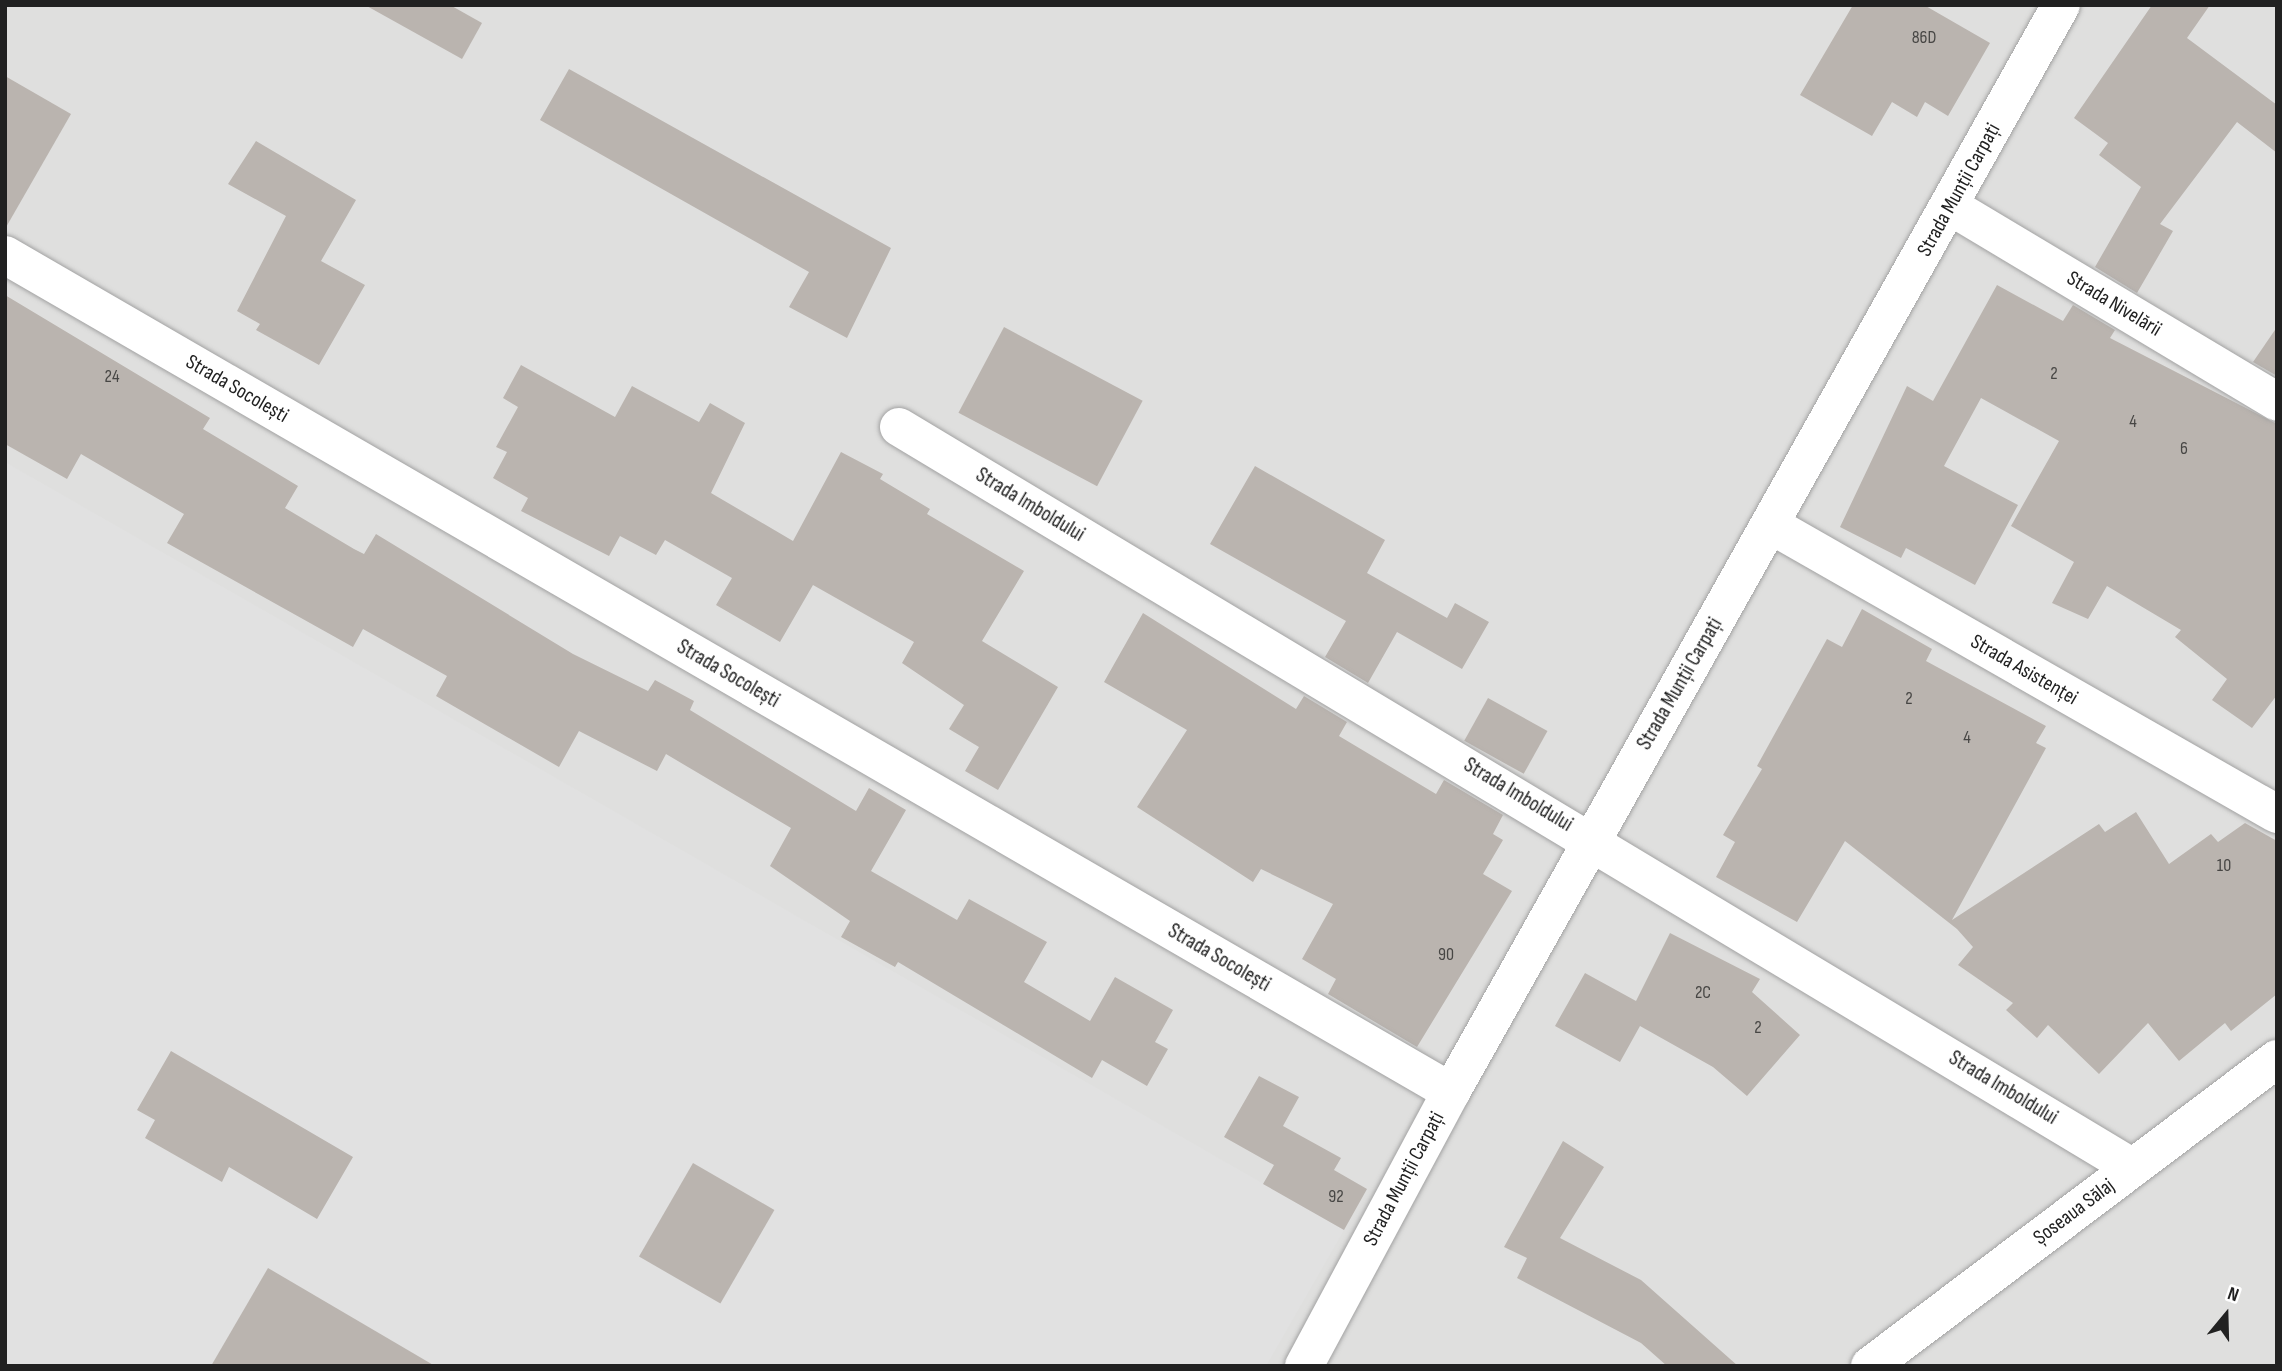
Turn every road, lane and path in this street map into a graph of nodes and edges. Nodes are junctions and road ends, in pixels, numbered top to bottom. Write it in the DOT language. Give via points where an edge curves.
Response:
graph roads {
  1 [pos="2062,5"];
  2 [pos="1950,206"];
  3 [pos="5,255"];
  4 [pos="2277,402"];
  5 [pos="899,428"];
  6 [pos="1771,525"];
  7 [pos="2277,814"];
  8 [pos="1592,839"];
  9 [pos="2277,1059"];
  10 [pos="1451,1092"];
  11 [pos="2133,1168"];
  12 [pos="1304,1366"];
  13 [pos="1870,1366"];
  1 -- 2 [label="street, Strada Munții Carpați"];
  2 -- 4 [label="street, Strada Nivelării"];
  2 -- 6 [label="street, Strada Munții Carpați"];
  3 -- 10 [label="street, Strada Socolești"];
  5 -- 8 [label="street, Strada Imboldului"];
  6 -- 7 [label="street, Strada Asistenței"];
  6 -- 8 [label="street, Strada Munții Carpați"];
  8 -- 10 [label="street, Strada Munții Carpați"];
  8 -- 11 [label="street, Strada Imboldului"];
  9 -- 11 [label="street, Șoseaua Sălaj"];
  10 -- 12 [label="street, Strada Munții Carpați"];
  11 -- 13 [label="street, Șoseaua Sălaj"];
}
